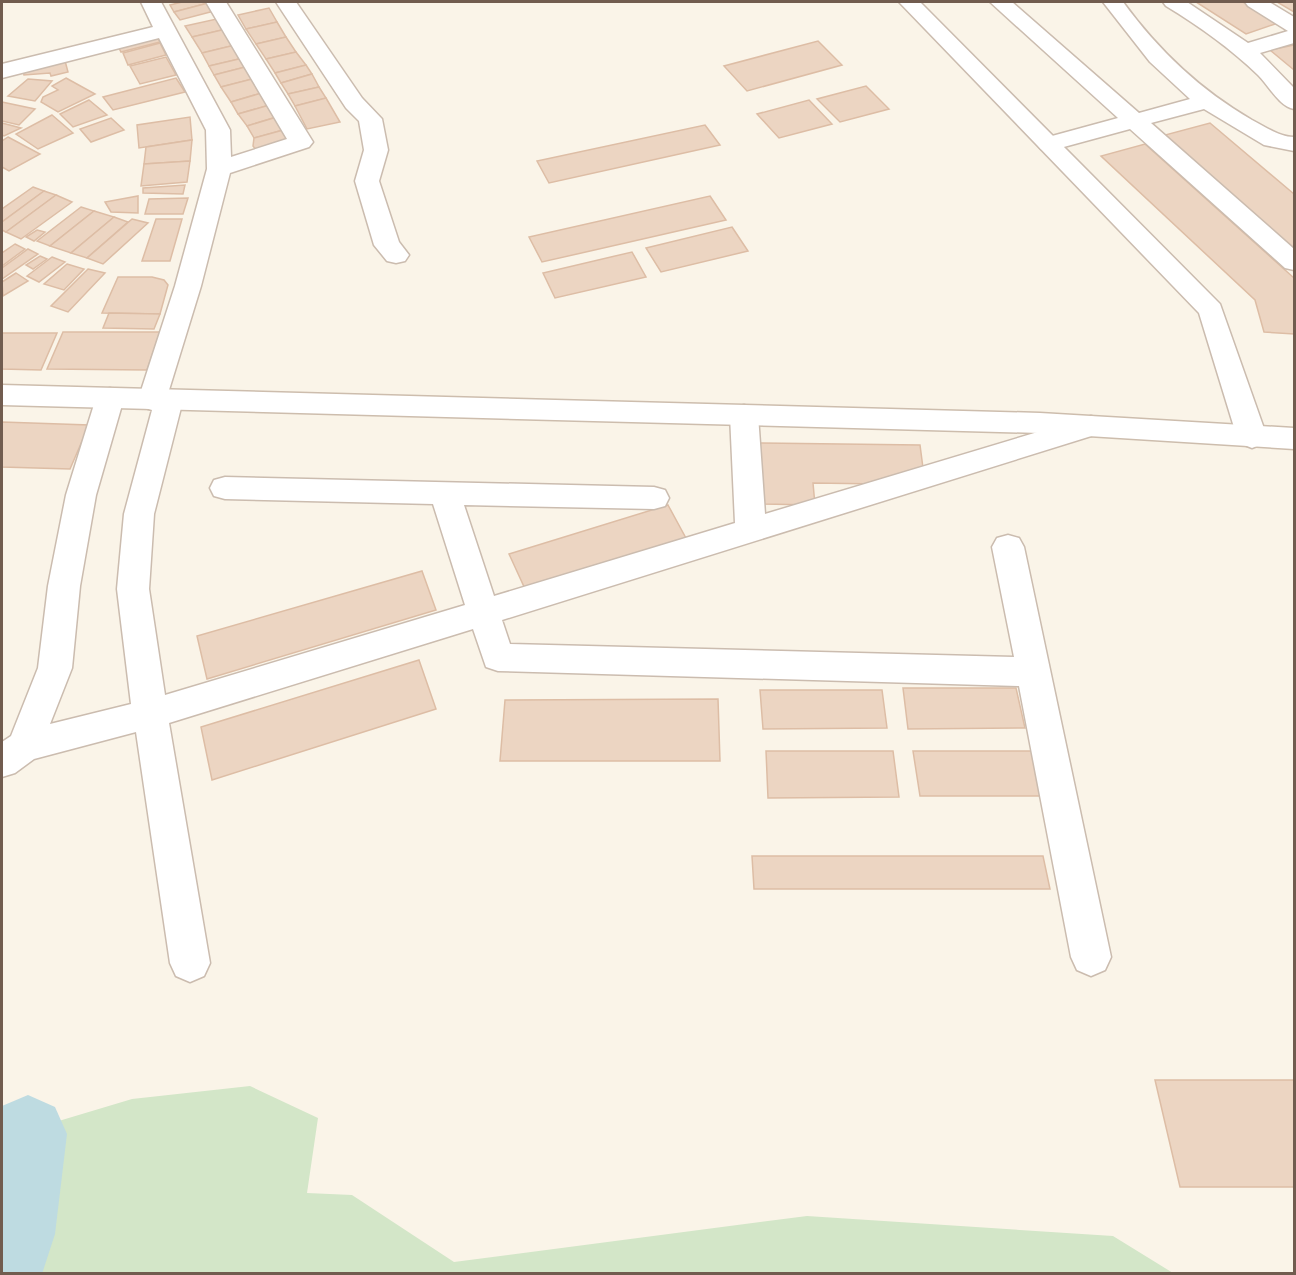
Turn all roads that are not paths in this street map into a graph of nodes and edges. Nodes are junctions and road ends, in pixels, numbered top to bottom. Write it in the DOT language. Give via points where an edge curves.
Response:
graph roads {
  1 [pos="151,2"];
  2 [pos="216,2"];
  3 [pos="286,2"];
  4 [pos="909,2"];
  5 [pos="1000,2"];
  6 [pos="1113,2"];
  7 [pos="1173,2"];
  8 [pos="1255,2"];
  9 [pos="1294,26"];
  10 [pos="165,30"];
  11 [pos="1294,36"];
  12 [pos="1245,51"];
  13 [pos="2,71"];
  14 [pos="1208,101"];
  15 [pos="1294,102"];
  16 [pos="1134,121"];
  17 [pos="1049,144"];
  18 [pos="1294,144"];
  19 [pos="219,169"];
  20 [pos="396,255"];
  21 [pos="1294,262"];
  22 [pos="2,395"];
  23 [pos="110,398"];
  24 [pos="160,400"];
  25 [pos="744,415"];
  26 [pos="1091,426"];
  27 [pos="1252,436"];
  28 [pos="1294,439"];
  29 [pos="225,488"];
  30 [pos="445,493"];
  31 [pos="654,498"];
  32 [pos="752,530"];
  33 [pos="1008,547"];
  34 [pos="483,613"];
  35 [pos="1034,672"];
  36 [pos="150,714"];
  37 [pos="13,754"];
  38 [pos="1091,957"];
  39 [pos="190,963"];
  1 -- 10 [label="street"];
  2 -- 19 [label="street" via="302,142"];
  3 -- 20 [label="street" via="354,103 370,119 376,150 367,181 387,244"];
  4 -- 17 [label="street"];
  5 -- 16 [label="street"];
  6 -- 14 [label="street" via="1132,30 1180,82"];
  7 -- 12 [label="street"];
  8 -- 9 [label="street"];
  10 -- 13 [label="street"];
  10 -- 19 [label="street" via="218,130"];
  11 -- 12 [label="street"];
  12 -- 15 [label="street"];
  14 -- 16 [label="street"];
  14 -- 18 [label="street" via="1230,118 1276,142"];
  16 -- 17 [label="street"];
  16 -- 21 [label="street"];
  17 -- 27 [label="street" via="1211,310"];
  19 -- 24 [label="street"];
  22 -- 23 [label="street"];
  23 -- 24 [label="street"];
  23 -- 37 [label="street" via="81,495 54,668"];
  24 -- 25 [label="street"];
  24 -- 36 [label="street" via="139,514 133,589"];
  25 -- 26 [label="street"];
  25 -- 32 [label="street"];
  26 -- 27 [label="street"];
  26 -- 32 [label="street"];
  27 -- 28 [label="street"];
  29 -- 30 [label="street"];
  30 -- 31 [label="street"];
  30 -- 34 [label="street"];
  32 -- 34 [label="street"];
  33 -- 35 [label="street"];
  34 -- 35 [label="street" via="498,657"];
  34 -- 36 [label="street"];
  35 -- 38 [label="street"];
  36 -- 37 [label="street"];
  36 -- 39 [label="street"];
}
